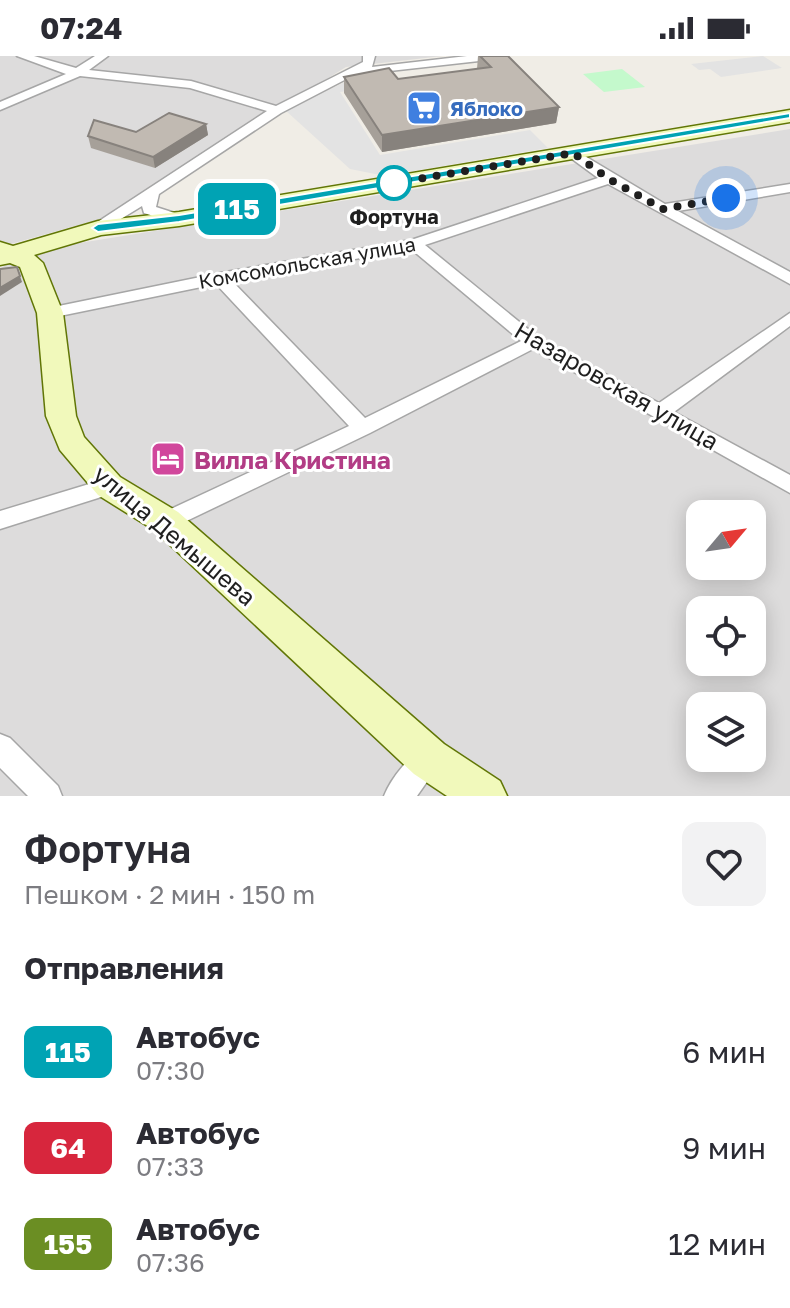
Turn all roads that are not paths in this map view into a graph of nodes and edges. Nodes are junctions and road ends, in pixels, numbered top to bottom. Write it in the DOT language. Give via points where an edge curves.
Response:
graph roads {
  1 [pos="23,56"];
  2 [pos="102,56"];
  3 [pos="369,56"];
  4 [pos="497,56"];
  5 [pos="79,72"];
  6 [pos="351,73"];
  7 [pos="0,106"];
  8 [pos="277,110"];
  9 [pos="790,116"];
  10 [pos="573,153"];
  11 [pos="609,179"];
  12 [pos="790,188"];
  13 [pos="154,190"];
  14 [pos="663,209"];
  15 [pos="179,219"];
  16 [pos="98,228"];
  17 [pos="414,244"];
  18 [pos="3,253"];
  19 [pos="220,278"];
  20 [pos="790,279"];
  21 [pos="50,313"];
  22 [pos="790,318"];
  23 [pos="533,342"];
  24 [pos="662,411"];
  25 [pos="363,428"];
  26 [pos="790,485"];
  27 [pos="109,486"];
  28 [pos="0,520"];
  29 [pos="166,521"];
  30 [pos="0,748"];
  31 [pos="429,759"];
  32 [pos="48,796"];
  33 [pos="398,796"];
  34 [pos="485,796"];
  1 -- 5 [label="street"];
  2 -- 5 [label="street"];
  3 -- 6 [label="street" via="368,64"];
  4 -- 6 [label="street"];
  5 -- 7 [label="street"];
  5 -- 8 [label="street" via="191,85"];
  6 -- 8 [label="street"];
  8 -- 13 [label="street"];
  9 -- 10 [label="street"];
  10 -- 11 [label="street"];
  10 -- 15 [label="street"];
  11 -- 14 [label="street"];
  11 -- 17 [label="street, Комсомольская улица"];
  12 -- 14 [label="street"];
  13 -- 15 [label="street" via="149,210"];
  13 -- 16 [label="street"];
  14 -- 20 [label="street"];
  15 -- 16 [label="street"];
  16 -- 18 [label="street"];
  17 -- 19 [label="street, Комсомольская улица"];
  17 -- 23 [label="street, Назаровская улица"];
  18 -- 21 [label="street, улица Демышева" via="31,263"];
  19 -- 21 [label="street, Комсомольская улица"];
  19 -- 25 [label="street"];
  21 -- 27 [label="street, улица Демышева" via="61,416 71,442"];
  22 -- 24 [label="street"];
  23 -- 24 [label="street, Назаровская улица"];
  23 -- 25 [label="street"];
  24 -- 26 [label="street, Назаровская улица"];
  25 -- 29 [label="street"];
  27 -- 28 [label="street"];
  27 -- 29 [label="street, улица Демышева"];
  29 -- 31 [label="street, улица Демышева"];
  30 -- 32 [label="street"];
  31 -- 33 [label="street"];
  31 -- 34 [label="street, улица Демышева"];
}
